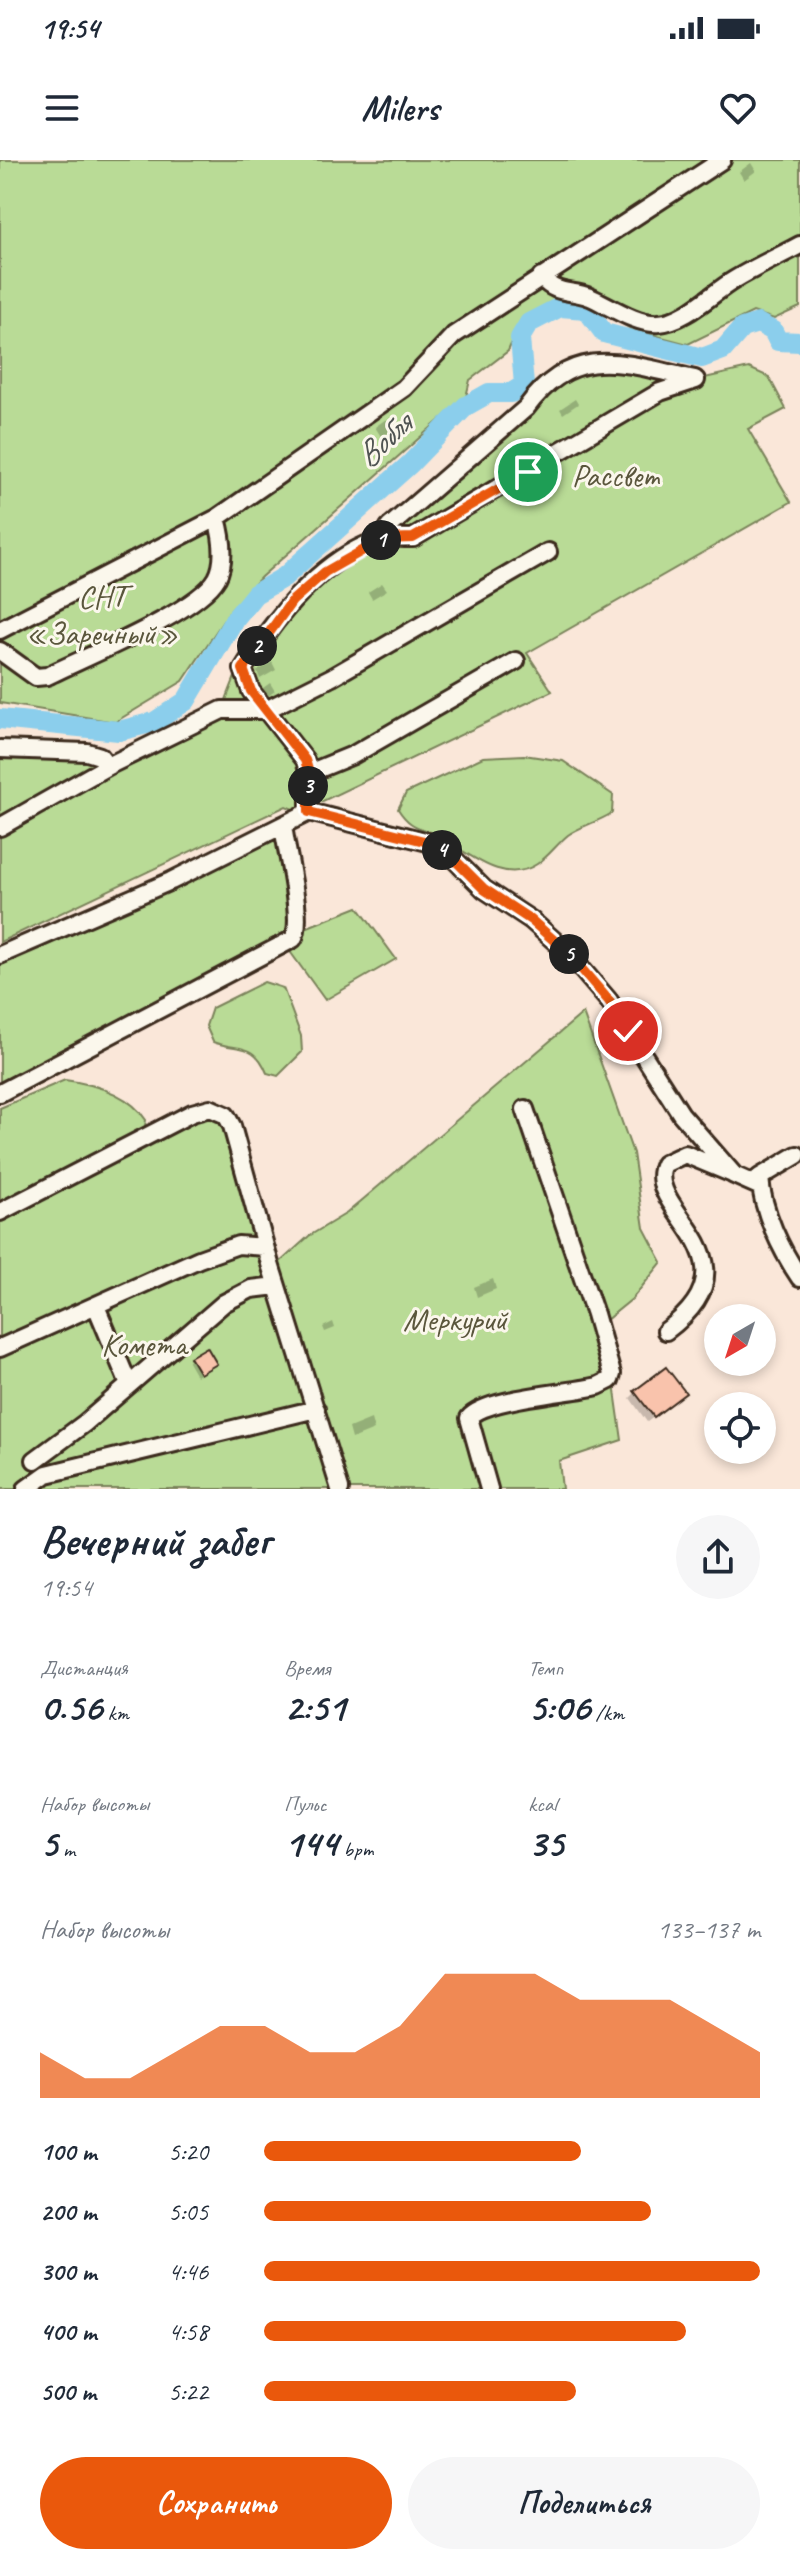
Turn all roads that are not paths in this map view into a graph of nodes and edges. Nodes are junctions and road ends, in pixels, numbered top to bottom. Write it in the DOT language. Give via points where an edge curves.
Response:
graph roads {
  1 [pos="722,160"];
  2 [pos="800,245"];
  3 [pos="541,277"];
  4 [pos="217,518"];
  5 [pos="383,539"];
  6 [pos="548,552"];
  7 [pos="0,630"];
  8 [pos="0,651"];
  9 [pos="516,661"];
  10 [pos="266,710"];
  11 [pos="0,749"];
  12 [pos="108,766"];
  13 [pos="309,773"];
  14 [pos="309,812"];
  15 [pos="283,825"];
  16 [pos="0,827"];
  17 [pos="0,955"];
  18 [pos="0,1093"];
  19 [pos="525,1109"];
  20 [pos="797,1155"];
  21 [pos="734,1175"];
  22 [pos="761,1187"];
  23 [pos="0,1212"];
  24 [pos="265,1247"];
  25 [pos="800,1278"];
  26 [pos="276,1286"];
  27 [pos="291,1302"];
  28 [pos="96,1306"];
  29 [pos="666,1331"];
  30 [pos="0,1348"];
  31 [pos="129,1385"];
  32 [pos="316,1409"];
  33 [pos="35,1460"];
  34 [pos="26,1489"];
  35 [pos="340,1489"];
  36 [pos="349,1489"];
  37 [pos="489,1489"];
  1 -- 3 [label="street"];
  2 -- 3 [label="street" via="660,323 586,296 563,294"];
  3 -- 4 [label="street" via="454,335 404,388"];
  4 -- 7 [label="street"];
  4 -- 8 [label="street" via="219,575 200,597 173,614 47,676 36,677"];
  5 -- 5 [label="street" via="413,538 660,392 696,380 598,361 576,365 539,391 389,527"];
  5 -- 10 [label="street" via="325,572 264,635 243,669"];
  6 -- 10 [label="street"];
  9 -- 13 [label="street" via="353,755"];
  10 -- 12 [label="street" via="222,710"];
  10 -- 13 [label="street" via="305,760"];
  11 -- 12 [label="street" via="87,752"];
  12 -- 16 [label="street"];
  13 -- 14 [label="street"];
  14 -- 15 [label="street"];
  14 -- 21 [label="street" via="428,842 531,920 609,1001 681,1114"];
  15 -- 17 [label="street" via="171,881"];
  15 -- 18 [label="street" via="300,915 293,939"];
  19 -- 37 [label="street" via="612,1374 598,1386 474,1412 469,1418"];
  20 -- 22 [label="street" via="760,1177"];
  21 -- 22 [label="street"];
  21 -- 29 [label="street" via="685,1154 664,1164 658,1176 661,1190 698,1244 704,1269 697,1304"];
  22 -- 25 [label="street" via="787,1259"];
  23 -- 24 [label="street" via="210,1108 226,1115 232,1126"];
  24 -- 26 [label="street"];
  24 -- 28 [label="street" via="238,1245"];
  26 -- 31 [label="street" via="251,1289 224,1303"];
  26 -- 32 [label="street"];
  27 -- 36 [label="street"];
  28 -- 30 [label="street"];
  28 -- 31 [label="street"];
  31 -- 33 [label="street"];
  32 -- 34 [label="street" via="47,1474"];
  32 -- 35 [label="street"];
}
